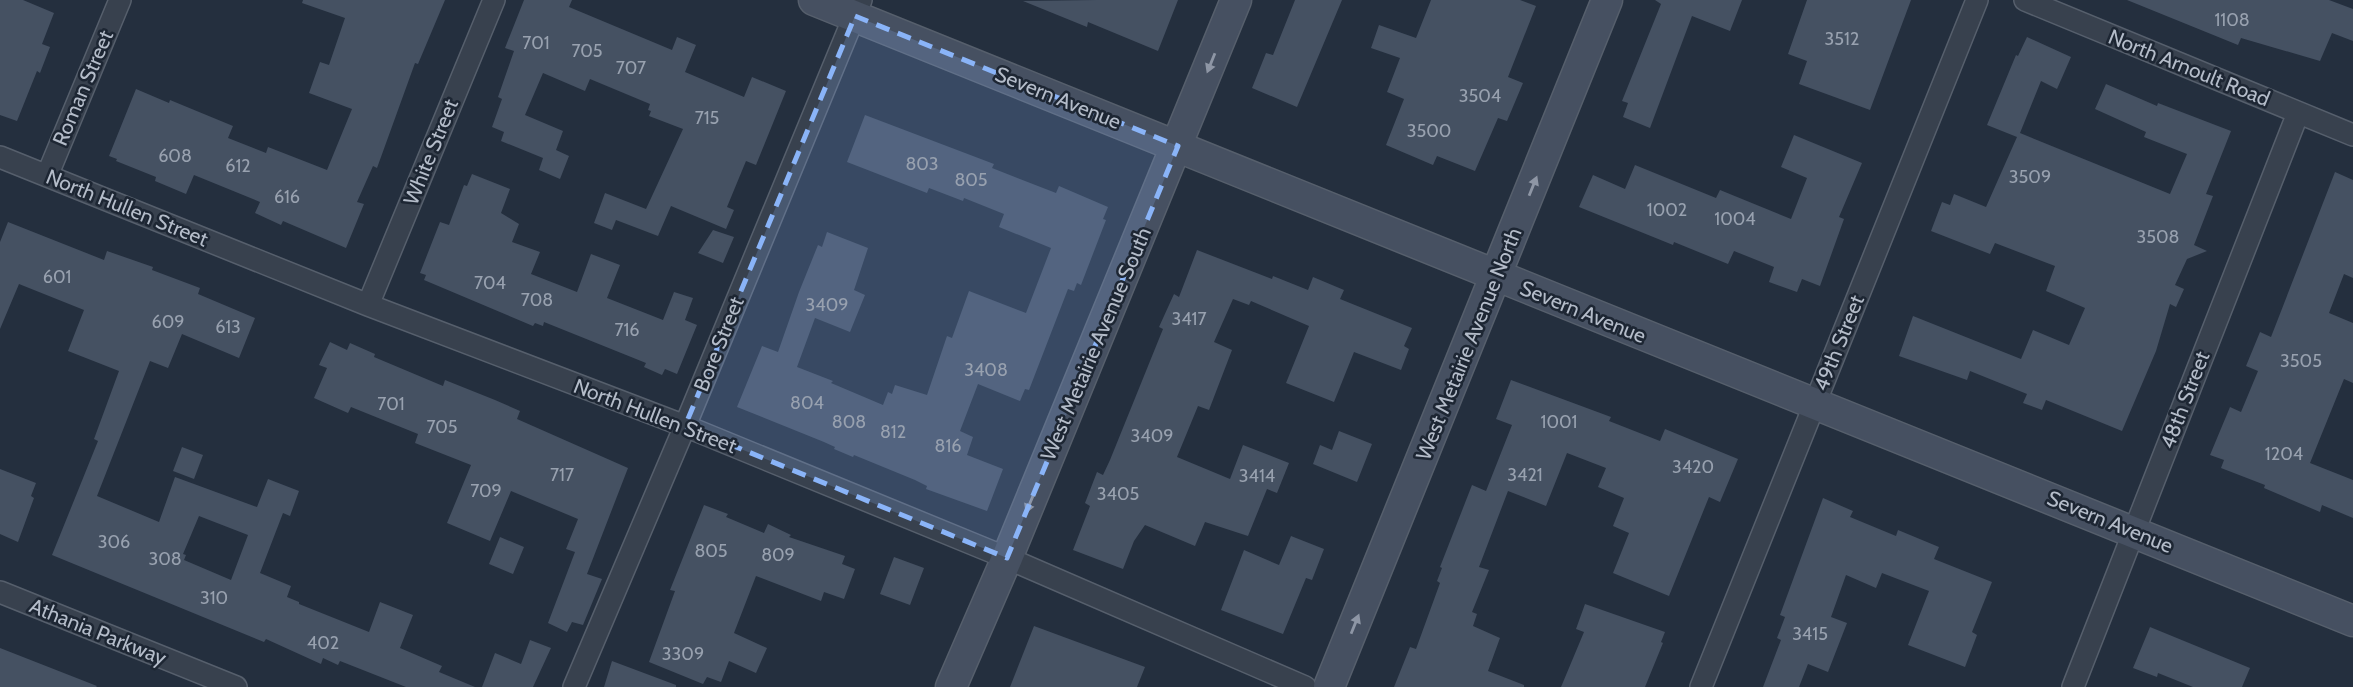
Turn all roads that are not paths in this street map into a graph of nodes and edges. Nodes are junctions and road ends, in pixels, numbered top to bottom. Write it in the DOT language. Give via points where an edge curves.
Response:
graph roads {
  1 [pos="120,0"];
  2 [pos="494,0"];
  3 [pos="814,0"];
  4 [pos="1236,0"];
  5 [pos="1606,0"];
  6 [pos="1977,0"];
  7 [pos="2025,0"];
  8 [pos="858,8"];
  9 [pos="2298,113"];
  10 [pos="2353,135"];
  11 [pos="1178,146"];
  12 [pos="0,157"];
  13 [pos="47,176"];
  14 [pos="1496,277"];
  15 [pos="369,305"];
  16 [pos="1814,405"];
  17 [pos="685,426"];
  18 [pos="2133,531"];
  19 [pos="1007,558"];
  20 [pos="0,592"];
  21 [pos="2353,621"];
  22 [pos="236,687"];
  23 [pos="574,687"];
  24 [pos="951,687"];
  25 [pos="1305,687"];
  26 [pos="1329,687"];
  27 [pos="1701,687"];
  28 [pos="2073,687"];
  1 -- 13 [label="street, Roman Street"];
  2 -- 15 [label="street, White Street"];
  3 -- 8 [label="street, Severn Avenue"];
  4 -- 11 [label="street, West Metairie Avenue South, one-way"];
  14 -- 5 [label="street, West Metairie Avenue North, one-way"];
  6 -- 16 [label="street, 49th Street"];
  7 -- 9 [label="street, North Arnoult Road"];
  8 -- 11 [label="street, Severn Avenue"];
  8 -- 17 [label="street, Bore Street"];
  9 -- 10 [label="street, North Arnoult Road"];
  9 -- 18 [label="street, 48th Street"];
  11 -- 14 [label="street, Severn Avenue"];
  11 -- 19 [label="street, West Metairie Avenue South, one-way"];
  12 -- 13 [label="street, North Hullen Street"];
  13 -- 15 [label="street, North Hullen Street"];
  14 -- 16 [label="street, Severn Avenue"];
  26 -- 14 [label="street, West Metairie Avenue North, one-way"];
  15 -- 17 [label="street, North Hullen Street"];
  16 -- 18 [label="street, Severn Avenue"];
  16 -- 27 [label="street, 49th Street"];
  17 -- 19 [label="street, North Hullen Street"];
  17 -- 23 [label="street, Bore Street"];
  18 -- 21 [label="street, Severn Avenue"];
  18 -- 28 [label="street, 48th Street"];
  19 -- 24 [label="street, West Metairie Avenue South"];
  19 -- 25 [label="street, North Hullen Street"];
  20 -- 22 [label="street, Athania Parkway"];
}
